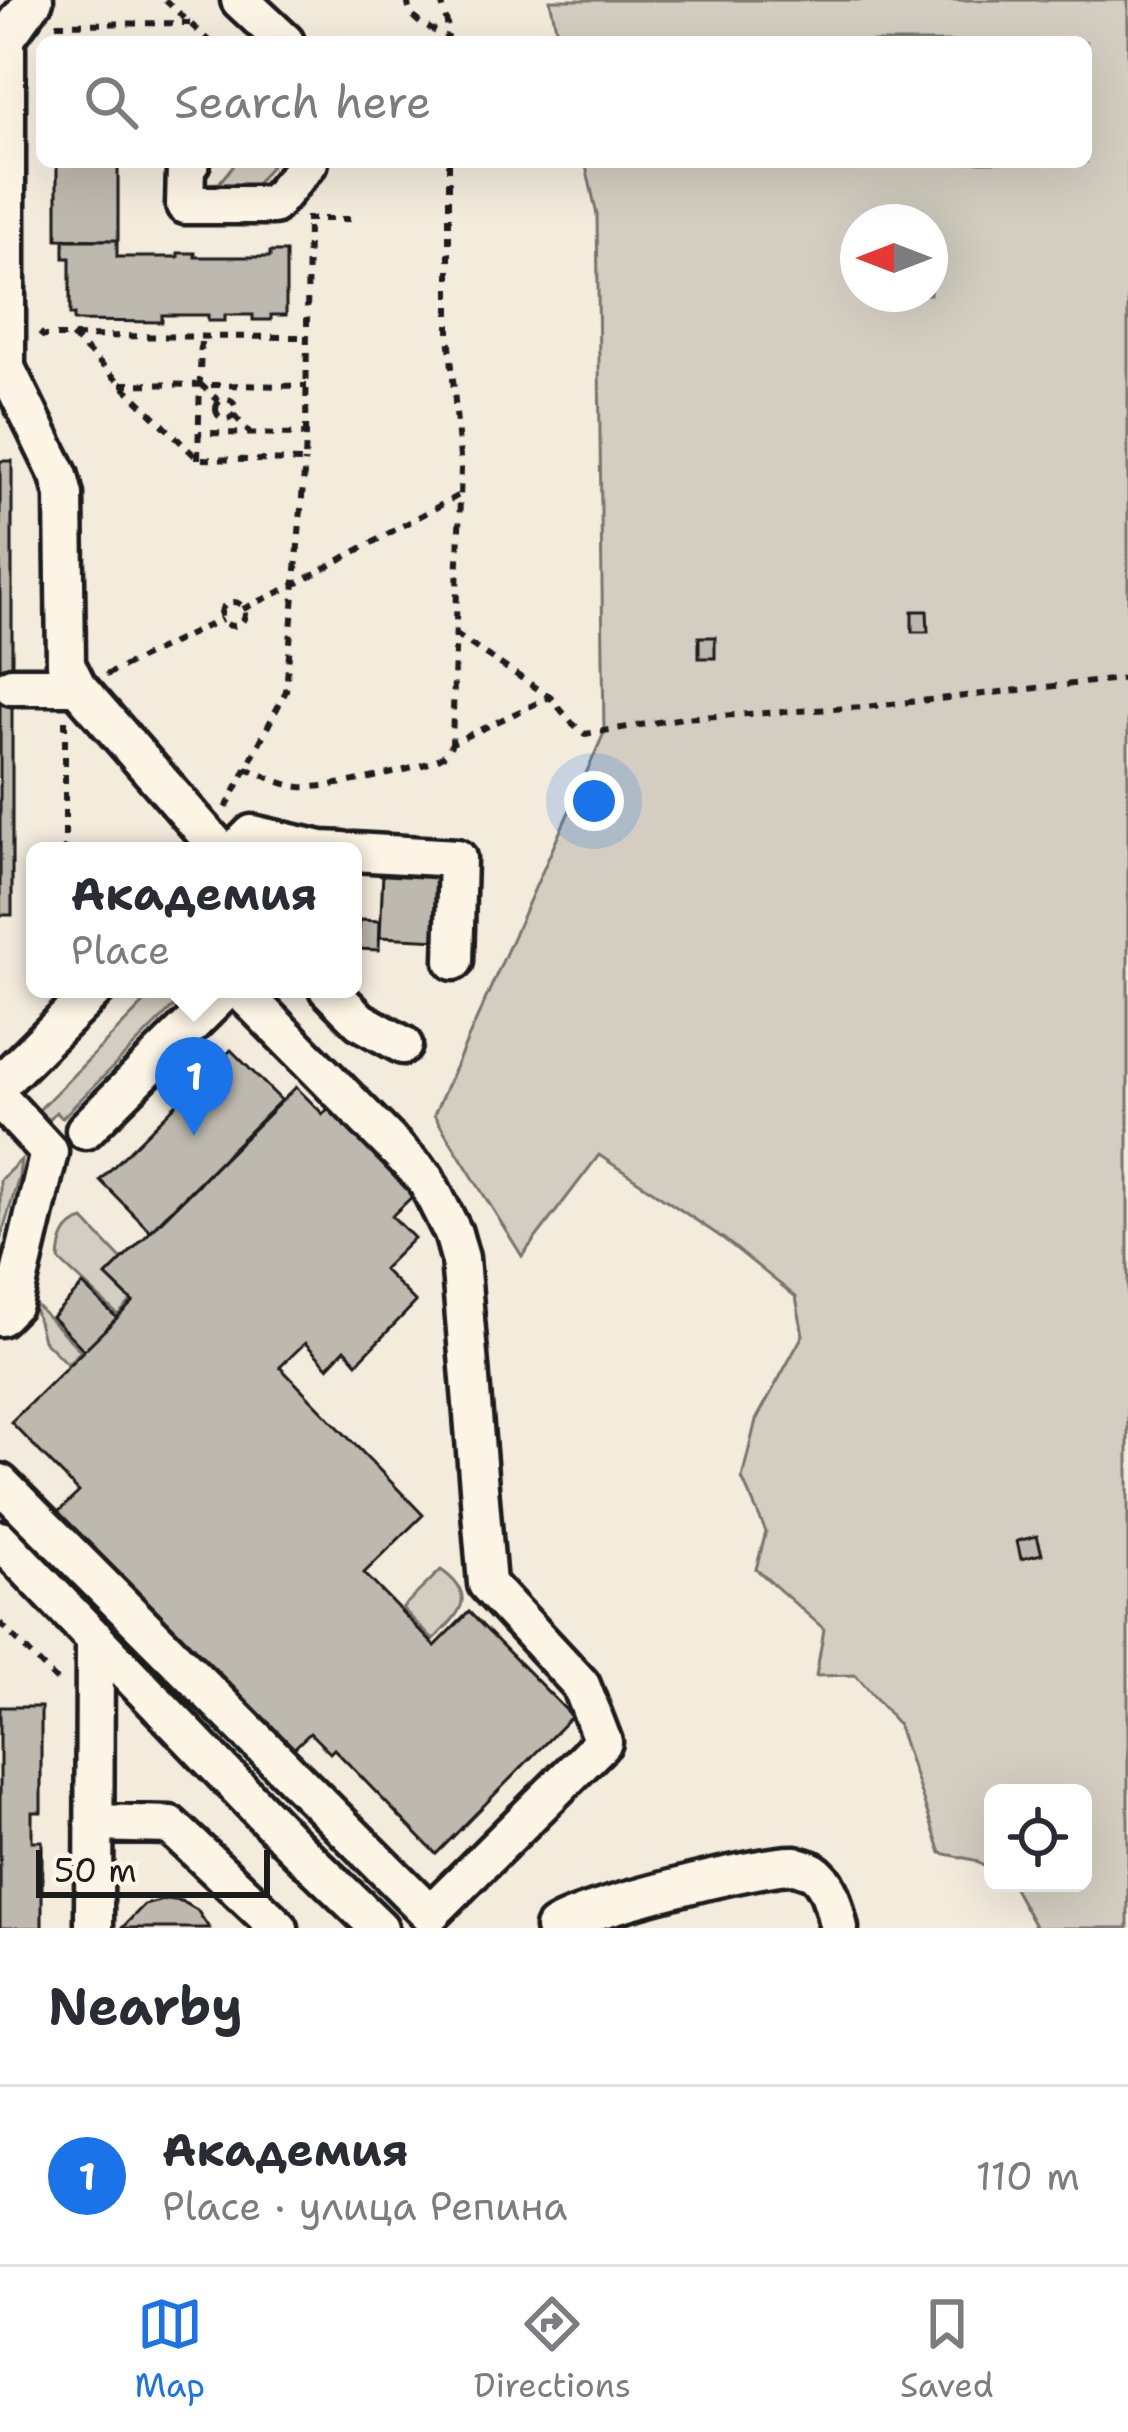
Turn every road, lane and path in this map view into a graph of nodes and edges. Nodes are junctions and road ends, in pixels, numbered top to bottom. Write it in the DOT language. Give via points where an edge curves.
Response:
graph roads {
  1 [pos="164,0"];
  2 [pos="240,0"];
  3 [pos="408,0"];
  4 [pos="441,0"];
  5 [pos="43,12"];
  6 [pos="190,23"];
  7 [pos="204,36"];
  8 [pos="279,36"];
  9 [pos="442,36"];
  10 [pos="447,36"];
  11 [pos="3,38"];
  12 [pos="186,168"];
  13 [pos="304,168"];
  14 [pos="449,168"];
  15 [pos="308,219"];
  16 [pos="3,256"];
  17 [pos="34,325"];
  18 [pos="72,336"];
  19 [pos="201,337"];
  20 [pos="307,337"];
  21 [pos="121,384"];
  22 [pos="200,384"];
  23 [pos="250,386"];
  24 [pos="307,386"];
  25 [pos="219,401"];
  26 [pos="233,402"];
  27 [pos="219,415"];
  28 [pos="233,415"];
  29 [pos="199,433"];
  30 [pos="250,433"];
  31 [pos="306,434"];
  32 [pos="198,459"];
  33 [pos="304,461"];
  34 [pos="461,494"];
  35 [pos="294,584"];
  36 [pos="243,609"];
  37 [pos="222,620"];
  38 [pos="455,634"];
  39 [pos="1128,678"];
  40 [pos="12,686"];
  41 [pos="74,687"];
  42 [pos="550,697"];
  43 [pos="452,743"];
  44 [pos="246,768"];
  45 [pos="65,842"];
  46 [pos="227,842"];
  47 [pos="229,842"];
  48 [pos="362,853"];
  49 [pos="454,961"];
  50 [pos="87,998"];
  51 [pos="218,998"];
  52 [pos="248,998"];
  53 [pos="337,998"];
  54 [pos="404,1045"];
  55 [pos="0,1084"];
  56 [pos="0,1099"];
  57 [pos="85,1130"];
  58 [pos="0,1317"];
  59 [pos="0,1483"];
  60 [pos="0,1540"];
  61 [pos="0,1623"];
  62 [pos="95,1638"];
  63 [pos="62,1686"];
  64 [pos="94,1823"];
  65 [pos="94,1928"];
  66 [pos="279,1928"];
  67 [pos="379,1928"];
  68 [pos="554,1928"];
  69 [pos="839,1928"];
  1 -- 6 [label="path"];
  2 -- 8 [label="street"];
  3 -- 9 [label="path" via="411,17"];
  4 -- 10 [label="path"];
  5 -- 6 [label="path"];
  5 -- 11 [label="street"];
  6 -- 7 [label="path"];
  11 -- 16 [label="street"];
  12 -- 13 [label="street" via="185,205 273,205"];
  14 -- 34 [label="path" via="449,334"];
  15 -- 20 [label="path"];
  16 -- 41 [label="street" via="6,368 64,495 64,650"];
  17 -- 18 [label="path" via="43,336"];
  18 -- 19 [label="path"];
  18 -- 21 [label="path"];
  19 -- 20 [label="path"];
  19 -- 22 [label="path"];
  20 -- 24 [label="path"];
  21 -- 22 [label="path"];
  21 -- 32 [label="path"];
  22 -- 23 [label="path"];
  22 -- 25 [label="path"];
  22 -- 29 [label="path"];
  23 -- 24 [label="path"];
  23 -- 26 [label="path"];
  24 -- 31 [label="path"];
  25 -- 26 [label="path"];
  25 -- 27 [label="path"];
  26 -- 28 [label="path"];
  27 -- 28 [label="path"];
  27 -- 29 [label="path"];
  28 -- 30 [label="path"];
  29 -- 30 [label="path"];
  29 -- 32 [label="path"];
  30 -- 31 [label="path"];
  31 -- 33 [label="path"];
  32 -- 33 [label="path"];
  33 -- 35 [label="path"];
  34 -- 35 [label="path"];
  34 -- 38 [label="path"];
  35 -- 36 [label="path"];
  35 -- 44 [label="path" via="286,691"];
  36 -- 37 [label="path" via="226,605"];
  36 -- 37 [label="path" via="238,625"];
  37 -- 41 [label="path"];
  38 -- 42 [label="path"];
  38 -- 43 [label="path"];
  39 -- 42 [label="path" via="585,734"];
  40 -- 41 [label="street"];
  41 -- 45 [label="path"];
  41 -- 46 [label="street"];
  42 -- 43 [label="path"];
  43 -- 44 [label="path" via="437,760 316,788"];
  44 -- 47 [label="path"];
  48 -- 49 [label="street" via="457,858"];
  50 -- 55 [label="street"];
  51 -- 57 [label="street"];
  52 -- 59 [label="street" via="425,1178 453,1233 487,1584 581,1685 603,1742 430,1914"];
  53 -- 54 [label="street" via="359,1021"];
  56 -- 58 [label="street" via="50,1152 13,1304"];
  60 -- 62 [label="street"];
  61 -- 63 [label="path"];
  62 -- 64 [label="street"];
  62 -- 67 [label="street"];
  64 -- 65 [label="street"];
  64 -- 66 [label="street" via="170,1825"];
  68 -- 69 [label="street" via="613,1905 796,1865 815,1872 830,1893"];
}
